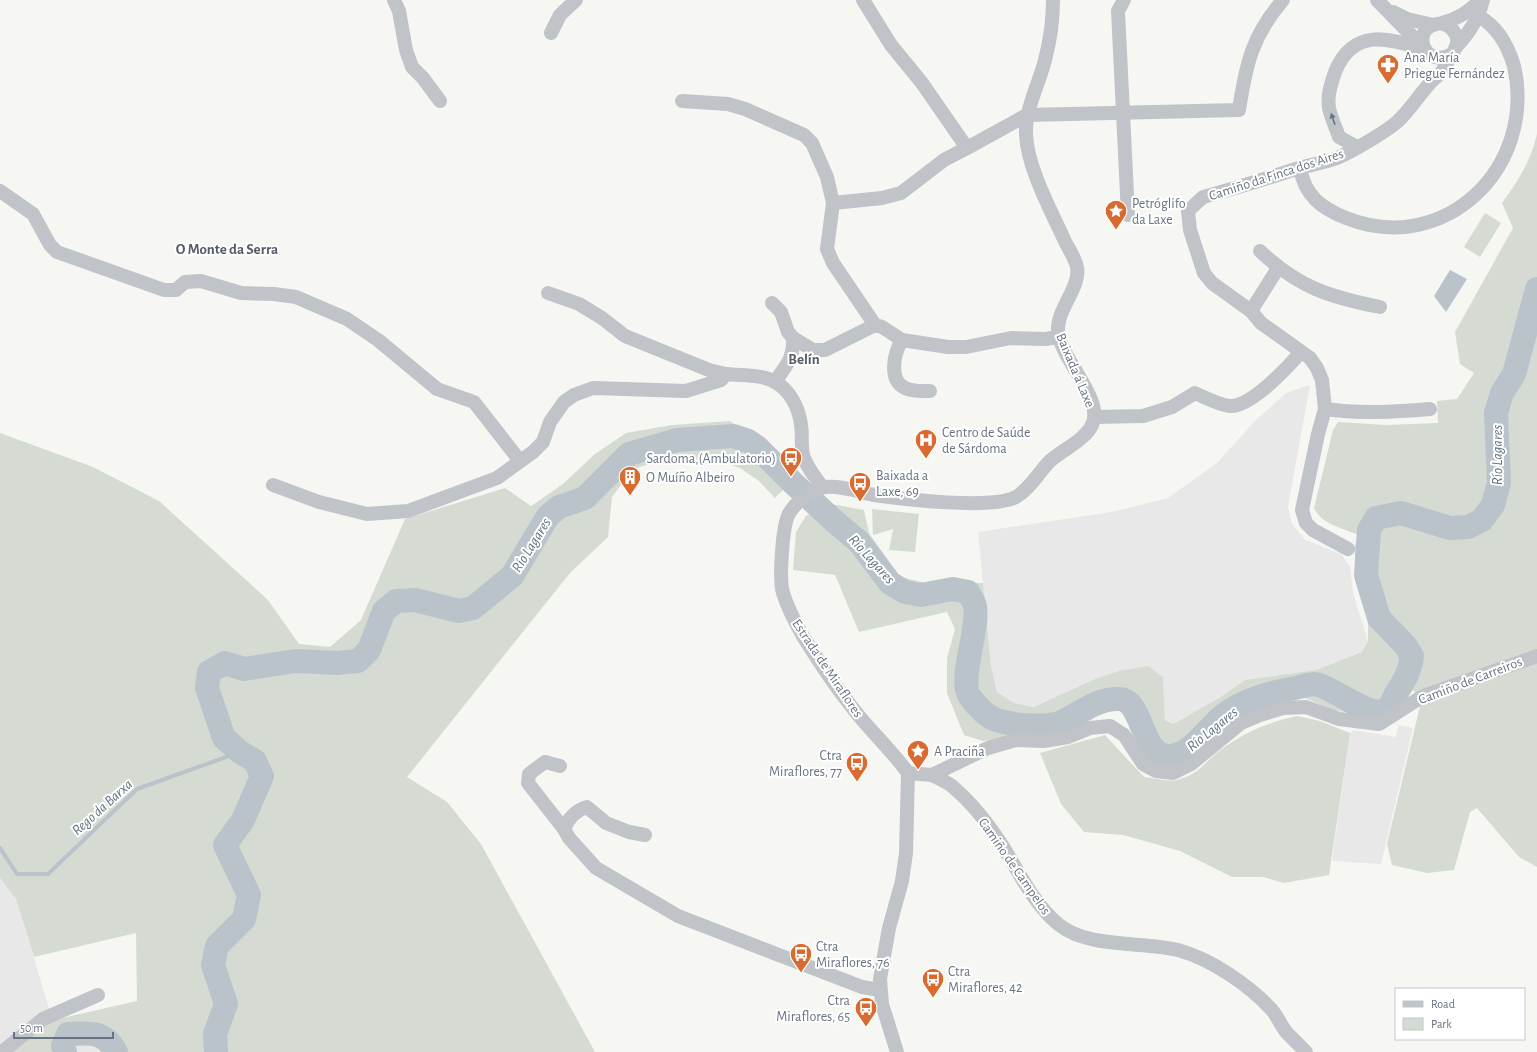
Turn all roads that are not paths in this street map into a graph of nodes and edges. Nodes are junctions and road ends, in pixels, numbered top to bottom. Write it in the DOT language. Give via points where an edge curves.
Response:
graph roads {
  1 [pos="394,0"];
  2 [pos="576,0"];
  3 [pos="863,0"];
  4 [pos="1053,0"];
  5 [pos="1124,0"];
  6 [pos="1282,0"];
  7 [pos="1482,0"];
  8 [pos="1381,4"];
  9 [pos="1478,16"];
  10 [pos="1437,24"];
  11 [pos="551,33"];
  12 [pos="1426,49"];
  13 [pos="1454,50"];
  14 [pos="1430,83"];
  15 [pos="682,100"];
  16 [pos="440,101"];
  17 [pos="1122,113"];
  18 [pos="1027,115"];
  19 [pos="1357,147"];
  20 [pos="967,148"];
  21 [pos="1300,168"];
  22 [pos="0,191"];
  23 [pos="833,203"];
  24 [pos="1128,216"];
  25 [pos="1260,251"];
  26 [pos="1278,268"];
  27 [pos="548,293"];
  28 [pos="772,303"];
  29 [pos="1380,308"];
  30 [pos="1251,311"];
  31 [pos="875,325"];
  32 [pos="1059,337"];
  33 [pos="793,338"];
  34 [pos="902,340"];
  35 [pos="1301,352"];
  36 [pos="726,374"];
  37 [pos="775,382"];
  38 [pos="930,391"];
  39 [pos="1325,409"];
  40 [pos="1430,409"];
  41 [pos="1095,417"];
  42 [pos="520,461"];
  43 [pos="273,485"];
  44 [pos="819,489"];
  45 [pos="1348,549"];
  46 [pos="1537,656"];
  47 [pos="560,766"];
  48 [pos="908,773"];
  49 [pos="932,775"];
  50 [pos="564,829"];
  51 [pos="645,835"];
  52 [pos="880,990"];
  53 [pos="98,995"];
  54 [pos="2,1052"];
  55 [pos="897,1052"];
  56 [pos="1306,1052"];
  1 -- 16 [label="street" via="412,67"];
  2 -- 11 [label="street" via="560,15"];
  3 -- 20 [label="street" via="891,45 922,83"];
  4 -- 18 [label="street, Baixada á Laxe" via="1045,60"];
  5 -- 17 [label="street" via="1118,11"];
  6 -- 17 [label="street" via="1268,17 1254,44 1245,72 1239,110"];
  7 -- 9 [label="street, Camiño da Finca dos Aires"];
  7 -- 10 [label="street" via="1454,20"];
  8 -- 10 [label="street" via="1406,19"];
  8 -- 12 [label="street"];
  9 -- 13 [label="street, Camiño da Finca dos Aires" via="1468,34"];
  9 -- 21 [label="street" via="1491,25 1504,41 1518,80 1519,102 1516,127 1507,155 1490,182 1472,200 1448,215 1423,225 1382,228 1362,225 1328,211 1308,192"];
  10 -- 12 [label="street" via="1427,29 1423,35"];
  10 -- 13 [label="street" via="1449,26 1455,32 1457,39"];
  12 -- 13 [label="street" via="1438,58 1445,58"];
  12 -- 14 [label="street, Camiño da Finca dos Aires" via="1434,66"];
  19 -- 12 [label="street, one-way" via="1339,137 1329,108 1329,87 1338,64 1350,47 1366,40 1386,40"];
  13 -- 14 [label="street, Camiño da Finca dos Aires" via="1442,71"];
  14 -- 19 [label="street, Camiño da Finca dos Aires" via="1396,123"];
  15 -- 23 [label="street" via="728,104 804,135 816,150 827,177"];
  17 -- 18 [label="street"];
  17 -- 24 [label="street"];
  18 -- 20 [label="street"];
  18 -- 32 [label="street, Baixada á Laxe" via="1026,135 1030,159 1044,198 1077,264 1078,272 1060,318"];
  19 -- 21 [label="street, Camiño da Finca dos Aires" via="1337,158"];
  20 -- 23 [label="street" via="944,160 901,193 882,198"];
  21 -- 30 [label="street, Camiño da Finca dos Aires" via="1203,197 1188,212 1190,230 1204,273 1212,283"];
  22 -- 42 [label="street" via="33,214 50,245 57,252 89,265 164,290 176,290 185,282 201,281 241,293 296,297 347,320 378,340 437,389 474,402"];
  23 -- 31 [label="street" via="827,249 833,263"];
  25 -- 26 [label="street"];
  26 -- 29 [label="street" via="1318,291"];
  26 -- 30 [label="street"];
  27 -- 36 [label="street" via="579,304 625,336 709,370"];
  28 -- 33 [label="street" via="781,312 788,332"];
  30 -- 35 [label="street, Camiño da Finca dos Aires" via="1261,323"];
  31 -- 33 [label="street" via="825,350 813,350"];
  31 -- 34 [label="street"];
  32 -- 34 [label="street" via="1011,338 966,347"];
  32 -- 41 [label="street, Baixada á Laxe" via="1090,399"];
  33 -- 37 [label="street" via="790,360"];
  34 -- 38 [label="street" via="896,350 894,364 898,382 904,388 914,391"];
  35 -- 39 [label="street, Camiño da Finca dos Aires" via="1310,358 1317,368 1322,380"];
  35 -- 41 [label="street" via="1259,393 1232,406 1195,393 1172,407 1143,416"];
  36 -- 37 [label="street"];
  36 -- 42 [label="street" via="721,380 686,391 593,388 574,395 564,402 550,422 542,442"];
  37 -- 44 [label="street" via="798,408 802,451"];
  39 -- 40 [label="street" via="1343,412 1380,412"];
  39 -- 45 [label="street, Camiño da Finca dos Aires" via="1302,510 1306,522 1313,530"];
  41 -- 44 [label="street, Baixada á Laxe" via="1088,430 1048,463 1024,491 1004,502 958,502 874,495 831,487"];
  42 -- 43 [label="street" via="497,478 408,511 367,514 319,502"];
  44 -- 48 [label="street, Estrada de Miraflores" via="807,495 795,506 786,520 781,576 783,594 804,637 848,703"];
  46 -- 49 [label="street, Camiño de Carreiros" via="1423,696 1379,724 1339,719 1306,707 1283,708 1260,714 1241,722 1191,764 1172,773 1156,771 1143,764 1124,735 1110,726 1090,728 1068,737 1044,742 1016,740 988,748"];
  47 -- 50 [label="street" via="545,762 529,774 528,783"];
  48 -- 49 [label="street"];
  48 -- 52 [label="street" via="906,854 888,936"];
  49 -- 56 [label="street, Camiño de Campelos" via="953,786 972,806 1002,844 1042,909 1059,925 1078,935 1112,943 1177,950 1207,960 1234,978 1272,1010 1286,1032"];
  50 -- 51 [label="street" via="568,820 580,809 588,807 606,823"];
  50 -- 52 [label="street" via="596,868 678,916 862,987"];
  52 -- 55 [label="street"];
  53 -- 54 [label="street" via="43,1019"];
}
